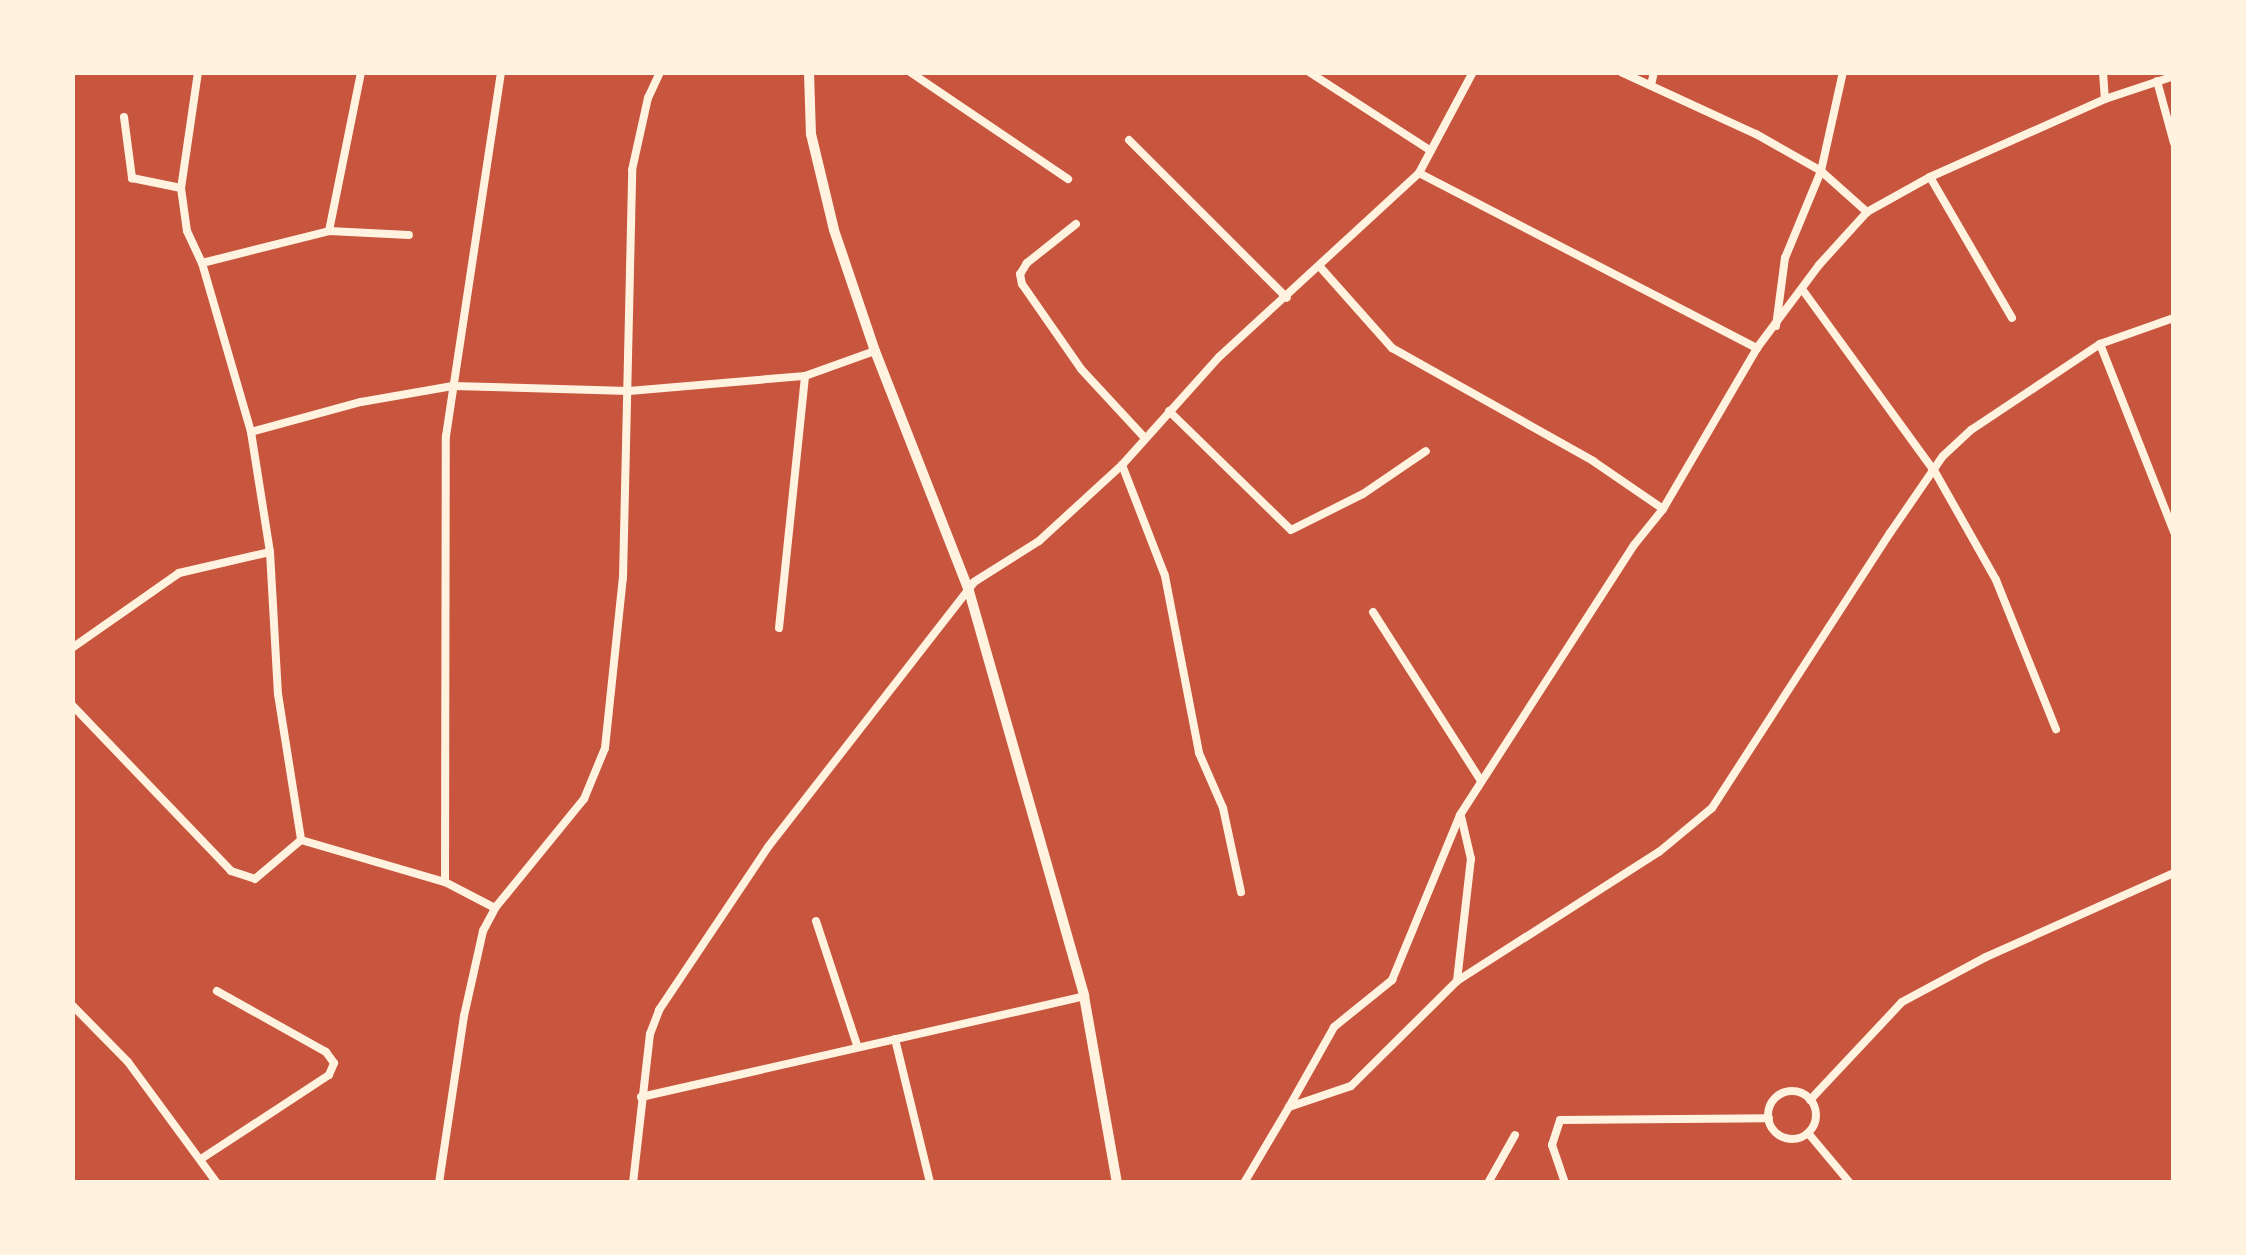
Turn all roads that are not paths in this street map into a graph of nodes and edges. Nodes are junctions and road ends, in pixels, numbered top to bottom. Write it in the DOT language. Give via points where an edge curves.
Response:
graph roads {
  1 [pos="199,72"];
  2 [pos="361,72"];
  3 [pos="501,72"];
  4 [pos="660,72"];
  5 [pos="808,72"];
  6 [pos="910,72"];
  7 [pos="1309,72"];
  8 [pos="1473,72"];
  9 [pos="1622,72"];
  10 [pos="1654,72"];
  11 [pos="1844,72"];
  12 [pos="2103,72"];
  13 [pos="2174,76"];
  14 [pos="2157,80"];
  15 [pos="1651,85"];
  16 [pos="2105,99"];
  17 [pos="124,117"];
  18 [pos="1130,140"];
  19 [pos="2174,143"];
  20 [pos="1431,152"];
  21 [pos="1821,171"];
  22 [pos="1419,173"];
  23 [pos="1930,177"];
  24 [pos="1067,179"];
  25 [pos="181,188"];
  26 [pos="1867,212"];
  27 [pos="1076,224"];
  28 [pos="328,231"];
  29 [pos="410,235"];
  30 [pos="202,263"];
  31 [pos="1321,268"];
  32 [pos="1802,289"];
  33 [pos="1287,298"];
  34 [pos="2012,318"];
  35 [pos="2174,318"];
  36 [pos="1776,327"];
  37 [pos="2100,344"];
  38 [pos="1756,348"];
  39 [pos="875,351"];
  40 [pos="805,376"];
  41 [pos="453,386"];
  42 [pos="629,391"];
  43 [pos="1169,411"];
  44 [pos="251,432"];
  45 [pos="1144,437"];
  46 [pos="1426,451"];
  47 [pos="1122,464"];
  48 [pos="1935,472"];
  49 [pos="1663,509"];
  50 [pos="2174,532"];
  51 [pos="269,552"];
  52 [pos="970,591"];
  53 [pos="1373,612"];
  54 [pos="778,628"];
  55 [pos="72,648"];
  56 [pos="72,705"];
  57 [pos="2056,729"];
  58 [pos="1481,781"];
  59 [pos="1460,815"];
  60 [pos="301,841"];
  61 [pos="2174,873"];
  62 [pos="445,882"];
  63 [pos="1241,892"];
  64 [pos="495,908"];
  65 [pos="816,921"];
  66 [pos="1457,981"];
  67 [pos="217,991"];
  68 [pos="1084,996"];
  69 [pos="72,1006"];
  70 [pos="895,1039"];
  71 [pos="857,1046"];
  72 [pos="641,1097"];
  73 [pos="1810,1100"];
  74 [pos="1289,1107"];
  75 [pos="1769,1118"];
  76 [pos="1808,1133"];
  77 [pos="1515,1135"];
  78 [pos="201,1160"];
  79 [pos="217,1183"];
  80 [pos="439,1183"];
  81 [pos="633,1183"];
  82 [pos="930,1183"];
  83 [pos="1117,1183"];
  84 [pos="1244,1183"];
  85 [pos="1489,1183"];
  86 [pos="1564,1183"];
  87 [pos="1850,1183"];
  1 -- 25 [label="street"];
  2 -- 28 [label="street"];
  3 -- 41 [label="street"];
  4 -- 42 [label="street" via="632,170"];
  5 -- 39 [label="main road" via="823,191"];
  6 -- 24 [label="street"];
  7 -- 20 [label="street"];
  8 -- 20 [label="street"];
  9 -- 15 [label="street"];
  10 -- 15 [label="street"];
  11 -- 21 [label="street"];
  12 -- 16 [label="street"];
  13 -- 14 [label="street"];
  14 -- 16 [label="street"];
  14 -- 19 [label="street"];
  15 -- 21 [label="street"];
  16 -- 23 [label="street"];
  17 -- 25 [label="street" via="131,178"];
  18 -- 33 [label="street"];
  20 -- 22 [label="street"];
  21 -- 26 [label="street"];
  21 -- 36 [label="street" via="1785,258"];
  22 -- 31 [label="street"];
  22 -- 38 [label="street"];
  23 -- 26 [label="street"];
  23 -- 34 [label="street"];
  25 -- 30 [label="street"];
  26 -- 32 [label="street"];
  27 -- 45 [label="street" via="1027,263 1022,284 1081,370"];
  28 -- 29 [label="street"];
  28 -- 30 [label="street"];
  30 -- 44 [label="street"];
  31 -- 33 [label="street"];
  31 -- 49 [label="street" via="1392,348"];
  32 -- 36 [label="street"];
  32 -- 48 [label="street"];
  33 -- 43 [label="street"];
  35 -- 37 [label="street"];
  36 -- 38 [label="street"];
  37 -- 48 [label="street" via="1971,430"];
  37 -- 50 [label="street"];
  38 -- 49 [label="street"];
  39 -- 40 [label="street"];
  39 -- 52 [label="main road"];
  40 -- 42 [label="street"];
  40 -- 54 [label="street"];
  41 -- 42 [label="street"];
  41 -- 44 [label="street"];
  41 -- 62 [label="street" via="446,436"];
  42 -- 64 [label="street" via="623,578 605,748 584,799"];
  43 -- 45 [label="street"];
  43 -- 46 [label="street" via="1291,530"];
  44 -- 51 [label="street"];
  45 -- 47 [label="street"];
  47 -- 52 [label="street"];
  47 -- 63 [label="street" via="1165,576 1199,753 1223,808"];
  48 -- 57 [label="street" via="1996,580"];
  48 -- 66 [label="street" via="1712,808 1659,853"];
  49 -- 58 [label="street"];
  51 -- 55 [label="street" via="179,573"];
  51 -- 60 [label="street" via="278,694"];
  52 -- 68 [label="main road"];
  52 -- 72 [label="street" via="768,848 670,988 650,1034"];
  53 -- 58 [label="street"];
  56 -- 60 [label="street" via="231,871 255,879"];
  58 -- 59 [label="street"];
  59 -- 66 [label="street" via="1471,859"];
  59 -- 74 [label="street" via="1400,966 1334,1027"];
  60 -- 62 [label="street"];
  61 -- 73 [label="street" via="1902,1002"];
  62 -- 64 [label="street"];
  64 -- 80 [label="street" via="473,962"];
  65 -- 71 [label="street"];
  66 -- 74 [label="street" via="1351,1086"];
  67 -- 78 [label="street" via="334,1063 329,1075"];
  68 -- 70 [label="street"];
  68 -- 83 [label="main road"];
  69 -- 78 [label="street" via="128,1062"];
  70 -- 71 [label="street"];
  70 -- 82 [label="street"];
  71 -- 72 [label="street"];
  72 -- 81 [label="street"];
  73 -- 75 [label="street" via="1783,1094"];
  73 -- 76 [label="street" via="1816,1113"];
  74 -- 84 [label="street"];
  75 -- 76 [label="street" via="1787,1139"];
  75 -- 86 [label="street" via="1560,1120 1552,1145"];
  76 -- 87 [label="street"];
  77 -- 85 [label="street"];
  78 -- 79 [label="street"];
}
